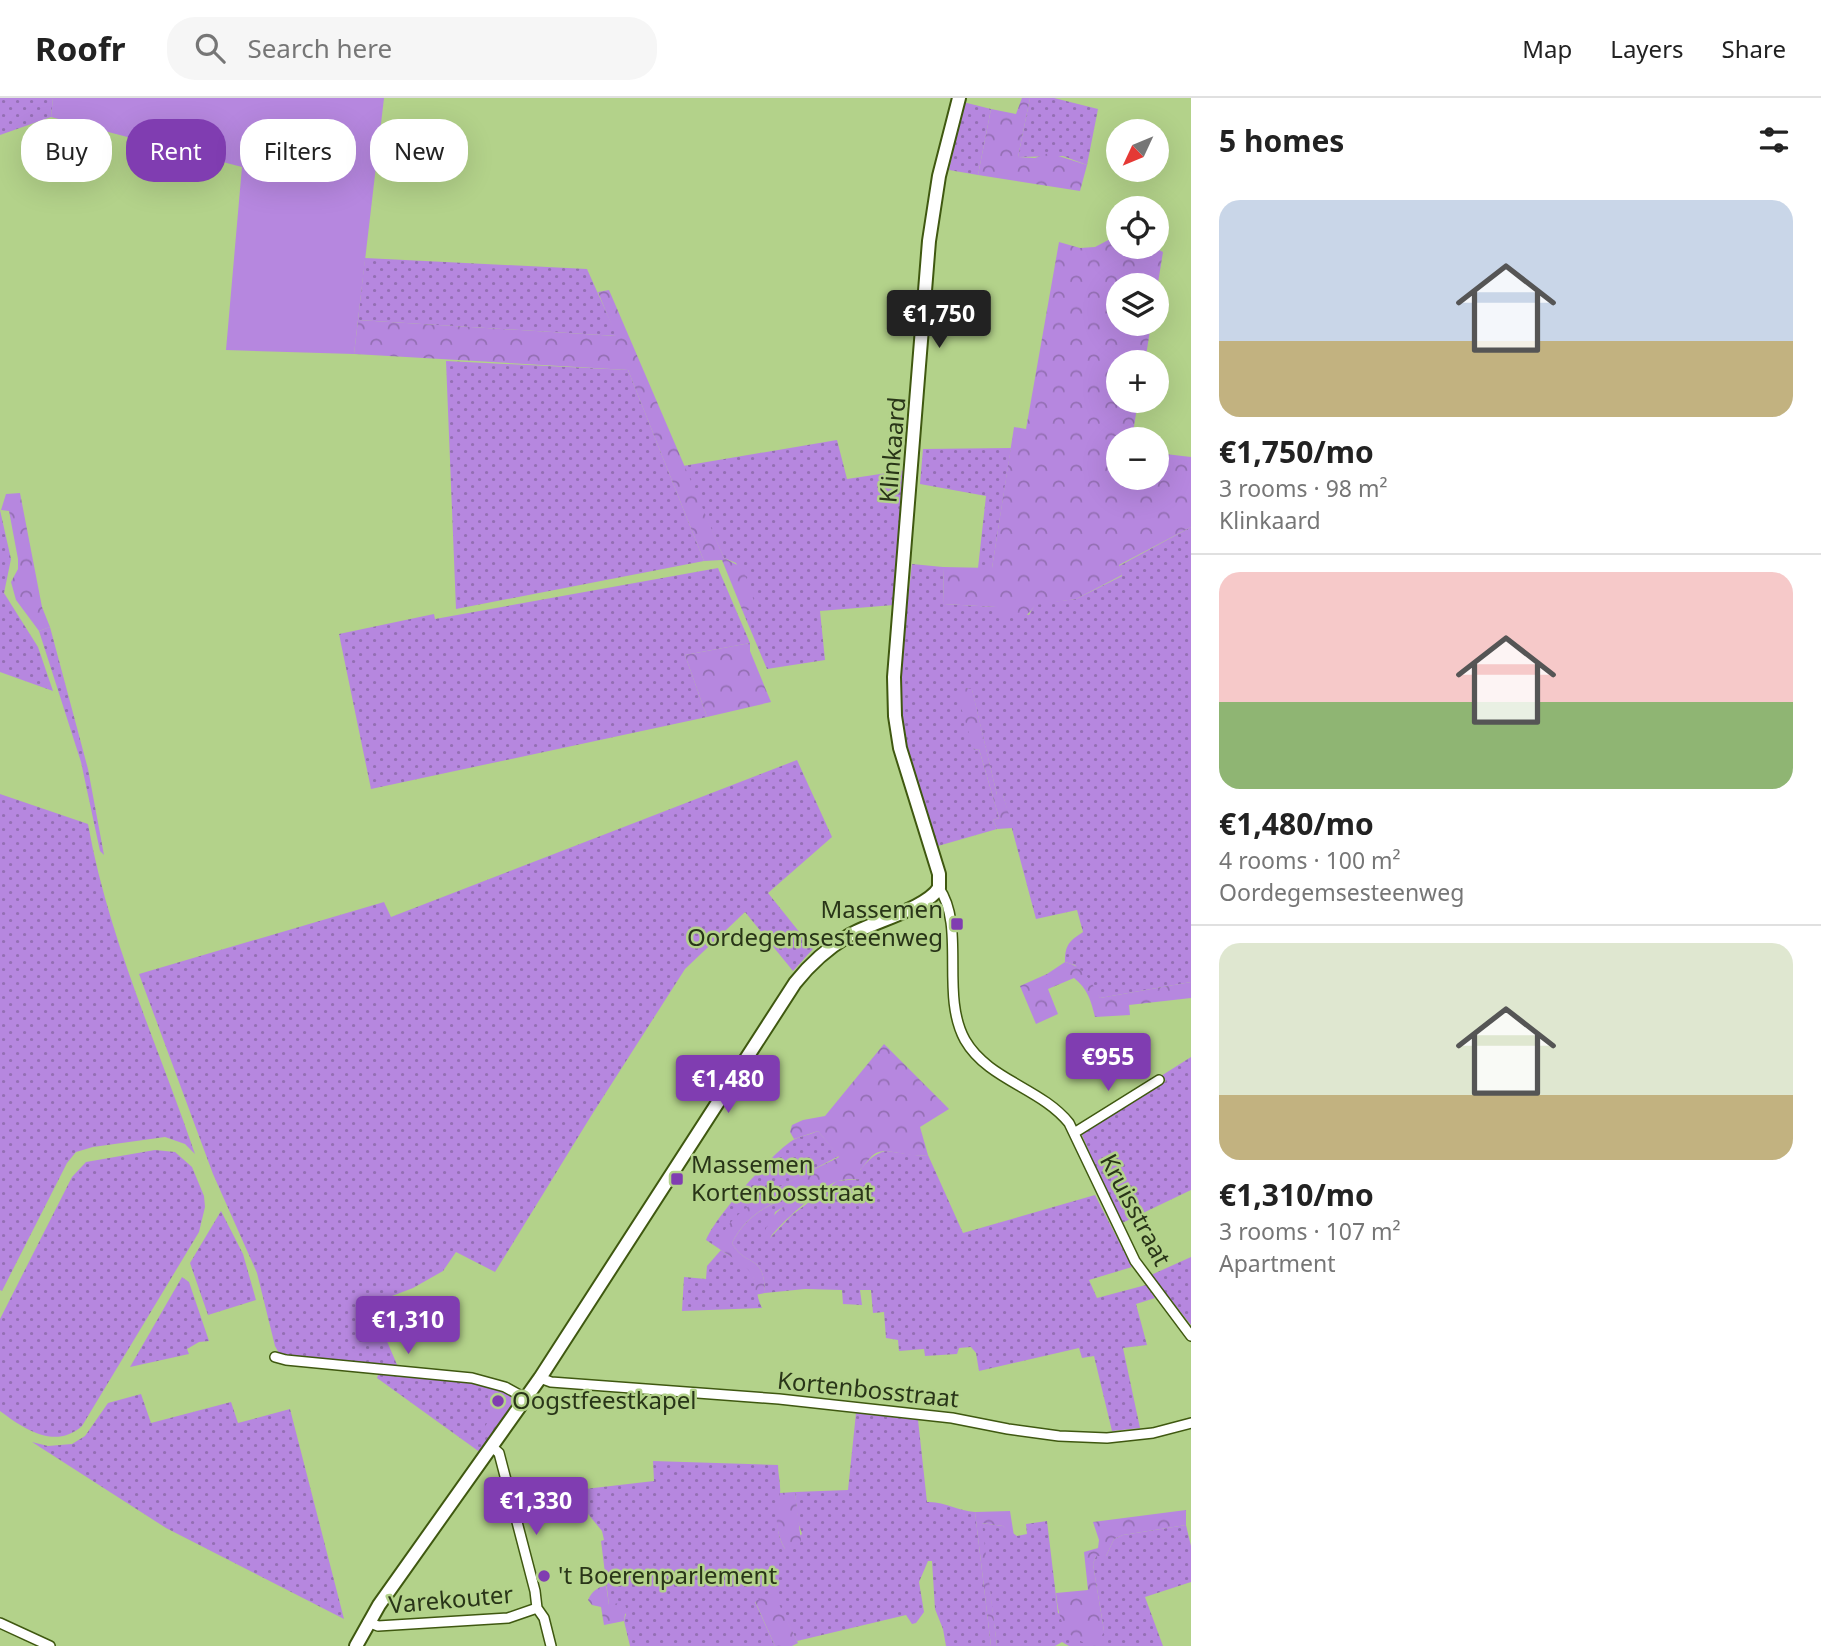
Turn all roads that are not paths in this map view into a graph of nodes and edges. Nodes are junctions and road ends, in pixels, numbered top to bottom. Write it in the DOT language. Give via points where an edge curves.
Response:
graph roads {
  1 [pos="959,98"];
  2 [pos="939,888"];
  3 [pos="1158,1080"];
  4 [pos="1074,1133"];
  5 [pos="1191,1336"];
  6 [pos="275,1357"];
  7 [pos="540,1378"];
  8 [pos="525,1398"];
  9 [pos="1191,1423"];
  10 [pos="491,1446"];
  11 [pos="537,1608"];
  12 [pos="368,1622"];
  13 [pos="0,1623"];
  14 [pos="50,1646"];
  15 [pos="356,1646"];
  16 [pos="551,1646"];
  1 -- 2 [label="street, Klinkaard" via="939,176 929,241 894,677 900,748 939,874"];
  2 -- 4 [label="street, Kruisstraat" via="948,902 953,998 966,1041 993,1069 1054,1107"];
  2 -- 7 [label="street" via="927,900 849,936 805,970"];
  3 -- 4 [label="street, Kruisstraat"];
  4 -- 5 [label="street, Kruisstraat" via="1135,1261"];
  6 -- 8 [label="street" via="481,1379"];
  7 -- 8 [label="street"];
  7 -- 9 [label="street, Kortenbosstraat" via="952,1418 1059,1436 1107,1438"];
  8 -- 10 [label="street"];
  10 -- 11 [label="street, Varekouter" via="499,1453"];
  10 -- 12 [label="street"];
  11 -- 12 [label="street, Varekouter" via="508,1618 378,1626"];
  11 -- 16 [label="street, Varekouter"];
  12 -- 15 [label="street"];
  13 -- 14 [label="street"];
}
